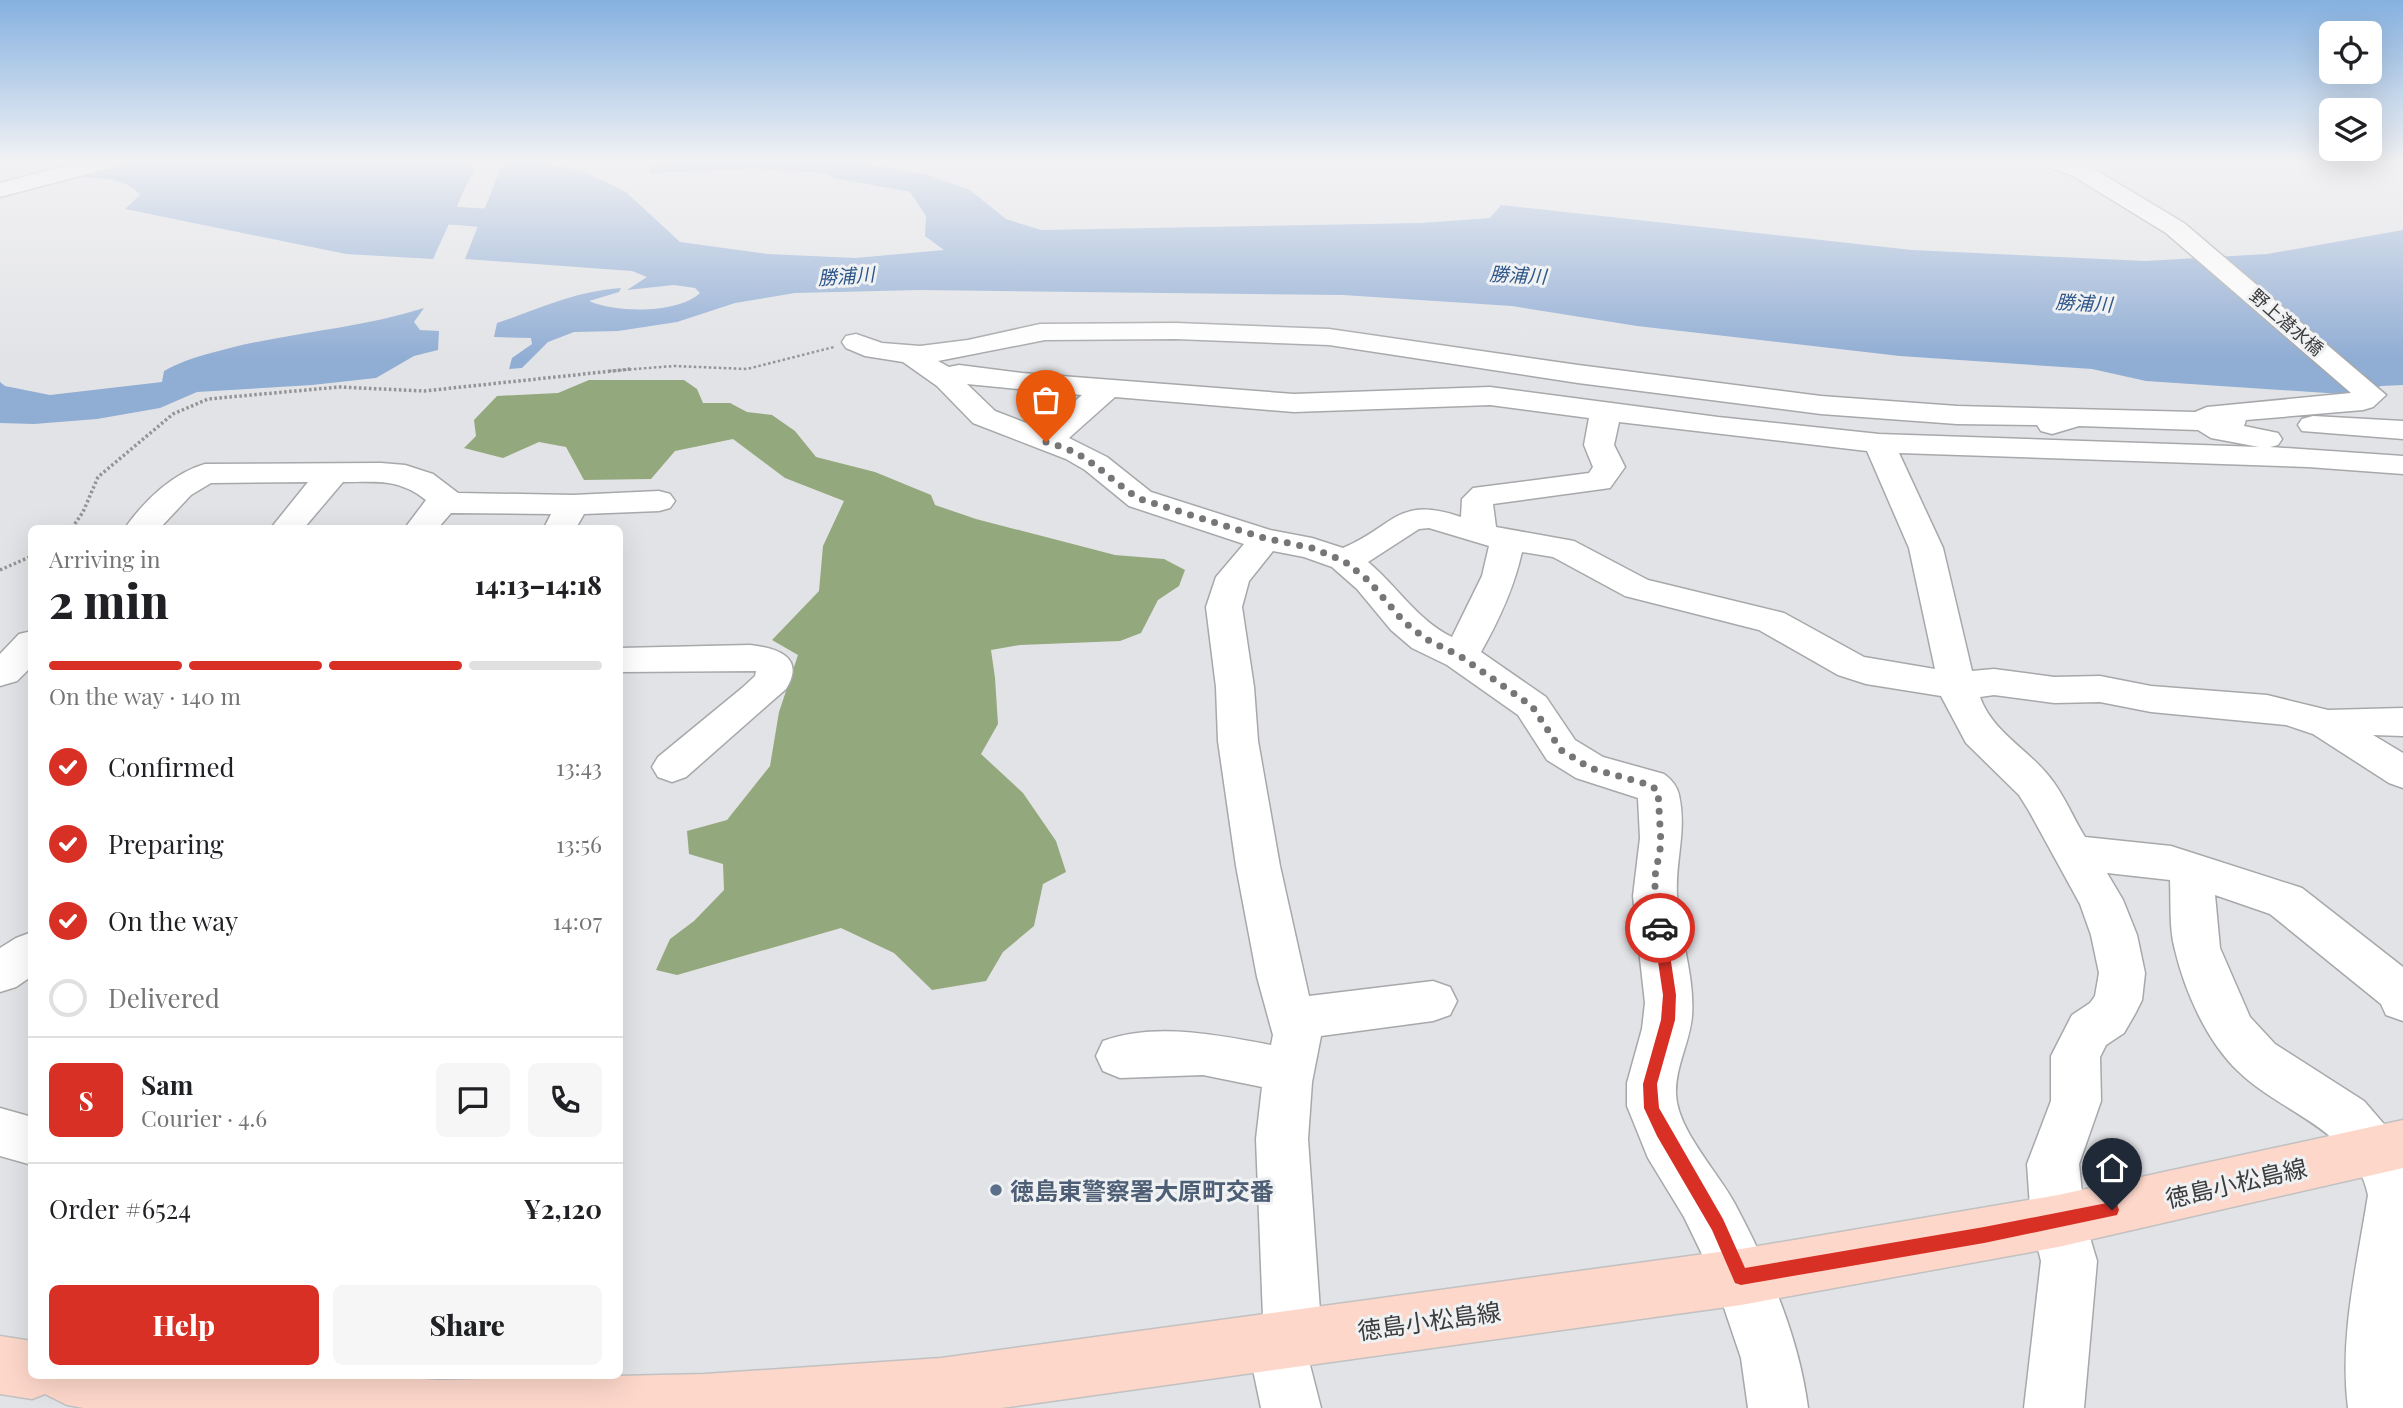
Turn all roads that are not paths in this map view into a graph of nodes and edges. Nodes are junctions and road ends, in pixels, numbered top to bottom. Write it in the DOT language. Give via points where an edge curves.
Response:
graph roads {
  1 [pos="2174,228"];
  2 [pos="856,342"];
  3 [pos="911,354"];
  4 [pos="944,376"];
  5 [pos="1108,388"];
  6 [pos="1606,410"];
  7 [pos="2077,417"];
  8 [pos="2206,422"];
  9 [pos="2403,430"];
  10 [pos="1046,442"];
  11 [pos="1886,443"];
  12 [pos="2403,454"];
  13 [pos="2403,465"];
  14 [pos="334,472"];
  15 [pos="444,500"];
  16 [pos="659,501"];
  17 [pos="566,517"];
  18 [pos="145,525"];
  19 [pos="290,525"];
  20 [pos="423,525"];
  21 [pos="1494,537"];
  22 [pos="1264,538"];
  23 [pos="1344,561"];
  24 [pos="28,649"];
  25 [pos="1460,656"];
  26 [pos="623,660"];
  27 [pos="12,672"];
  28 [pos="1956,686"];
  29 [pos="2403,722"];
  30 [pos="2327,724"];
  31 [pos="672,767"];
  32 [pos="2403,773"];
  33 [pos="2073,852"];
  34 [pos="2191,869"];
  35 [pos="28,954"];
  36 [pos="0,974"];
  37 [pos="1433,1001"];
  38 [pos="2403,1001"];
  39 [pos="1294,1019"];
  40 [pos="1120,1056"];
  41 [pos="1289,1071"];
  42 [pos="0,1132"];
  43 [pos="28,1140"];
  44 [pos="2390,1147"];
  45 [pos="2058,1222"];
  46 [pos="1741,1277"];
  47 [pos="1284,1340"];
  48 [pos="62,1379"];
  49 [pos="703,1406"];
  50 [pos="433,1408"];
  51 [pos="443,1408"];
  52 [pos="1291,1408"];
  53 [pos="1778,1408"];
  54 [pos="2054,1408"];
  55 [pos="2378,1408"];
  1 -- 8 [label="street, 野上潜水橋" via="2371,395 2363,401 2207,416"];
  2 -- 3 [label="street" via="873,351"];
  3 -- 4 [label="street"];
  3 -- 7 [label="street" via="1040,332 1301,335 1821,405 1957,415"];
  4 -- 5 [label="street"];
  4 -- 10 [label="street" via="984,417"];
  5 -- 6 [label="street" via="1294,403 1490,396"];
  5 -- 10 [label="street"];
  6 -- 11 [label="street"];
  6 -- 21 [label="street" via="1599,446 1609,467 1598,481 1484,495 1476,509"];
  7 -- 8 [label="street"];
  7 -- 11 [label="street" via="2019,433"];
  8 -- 9 [label="street"];
  8 -- 12 [label="street" via="2222,432"];
  10 -- 22 [label="street" via="1090,459 1140,499"];
  11 -- 13 [label="street"];
  11 -- 28 [label="street" via="1926,548"];
  14 -- 15 [label="street" via="405,475 438,491"];
  14 -- 18 [label="street" via="205,474 180,488"];
  14 -- 19 [label="street"];
  15 -- 17 [label="street"];
  15 -- 20 [label="street"];
  16 -- 17 [label="street"];
  21 -- 23 [label="street" via="1422,517"];
  21 -- 25 [label="street" via="1499,576"];
  21 -- 28 [label="street" via="1562,548 1637,588 1771,621 1858,669"];
  22 -- 23 [label="street" via="1312,548"];
  22 -- 39 [label="street" via="1233,577 1224,607 1225,626 1258,866 1280,976"];
  23 -- 25 [label="street" via="1369,581 1404,622"];
  24 -- 27 [label="street"];
  25 -- 46 [label="street" via="1532,706 1561,750 1590,768 1658,791 1661,844 1655,899 1670,995 1668,1020 1650,1084 1652,1108 1718,1224"];
  26 -- 31 [label="street" via="750,657 765,659 775,667 773,680 756,697"];
  28 -- 30 [label="street" via="1994,682 2054,690 2100,689 2151,699 2278,710"];
  28 -- 33 [label="street" via="1980,733 2033,784"];
  29 -- 30 [label="street"];
  30 -- 32 [label="street"];
  33 -- 34 [label="street"];
  33 -- 45 [label="street" via="2101,900 2122,974 2118,1000 2107,1018 2089,1030 2075,1056 2076,1101 2053,1164"];
  34 -- 38 [label="street" via="2286,901 2400,992"];
  34 -- 44 [label="street" via="2197,948 2233,1032 2258,1059"];
  35 -- 36 [label="street"];
  37 -- 39 [label="street"];
  39 -- 41 [label="street" via="1297,1035"];
  40 -- 41 [label="street" via="1203,1053"];
  41 -- 47 [label="street" via="1282,1139"];
  42 -- 43 [label="street"];
  44 -- 45 [label="main road, 徳島小松島線"];
  44 -- 55 [label="street" via="2395,1195 2374,1338"];
  45 -- 46 [label="main road, 徳島小松島線"];
  45 -- 54 [label="street" via="2069,1261"];
  46 -- 47 [label="main road, 徳島小松島線"];
  46 -- 53 [label="street" via="1768,1354"];
  47 -- 49 [label="main road, 徳島小松島線" via="941,1387"];
  47 -- 52 [label="street"];
  48 -- 50 [label="main road" via="181,1394"];
  49 -- 51 [label="main road, 徳島小松島線"];
}
